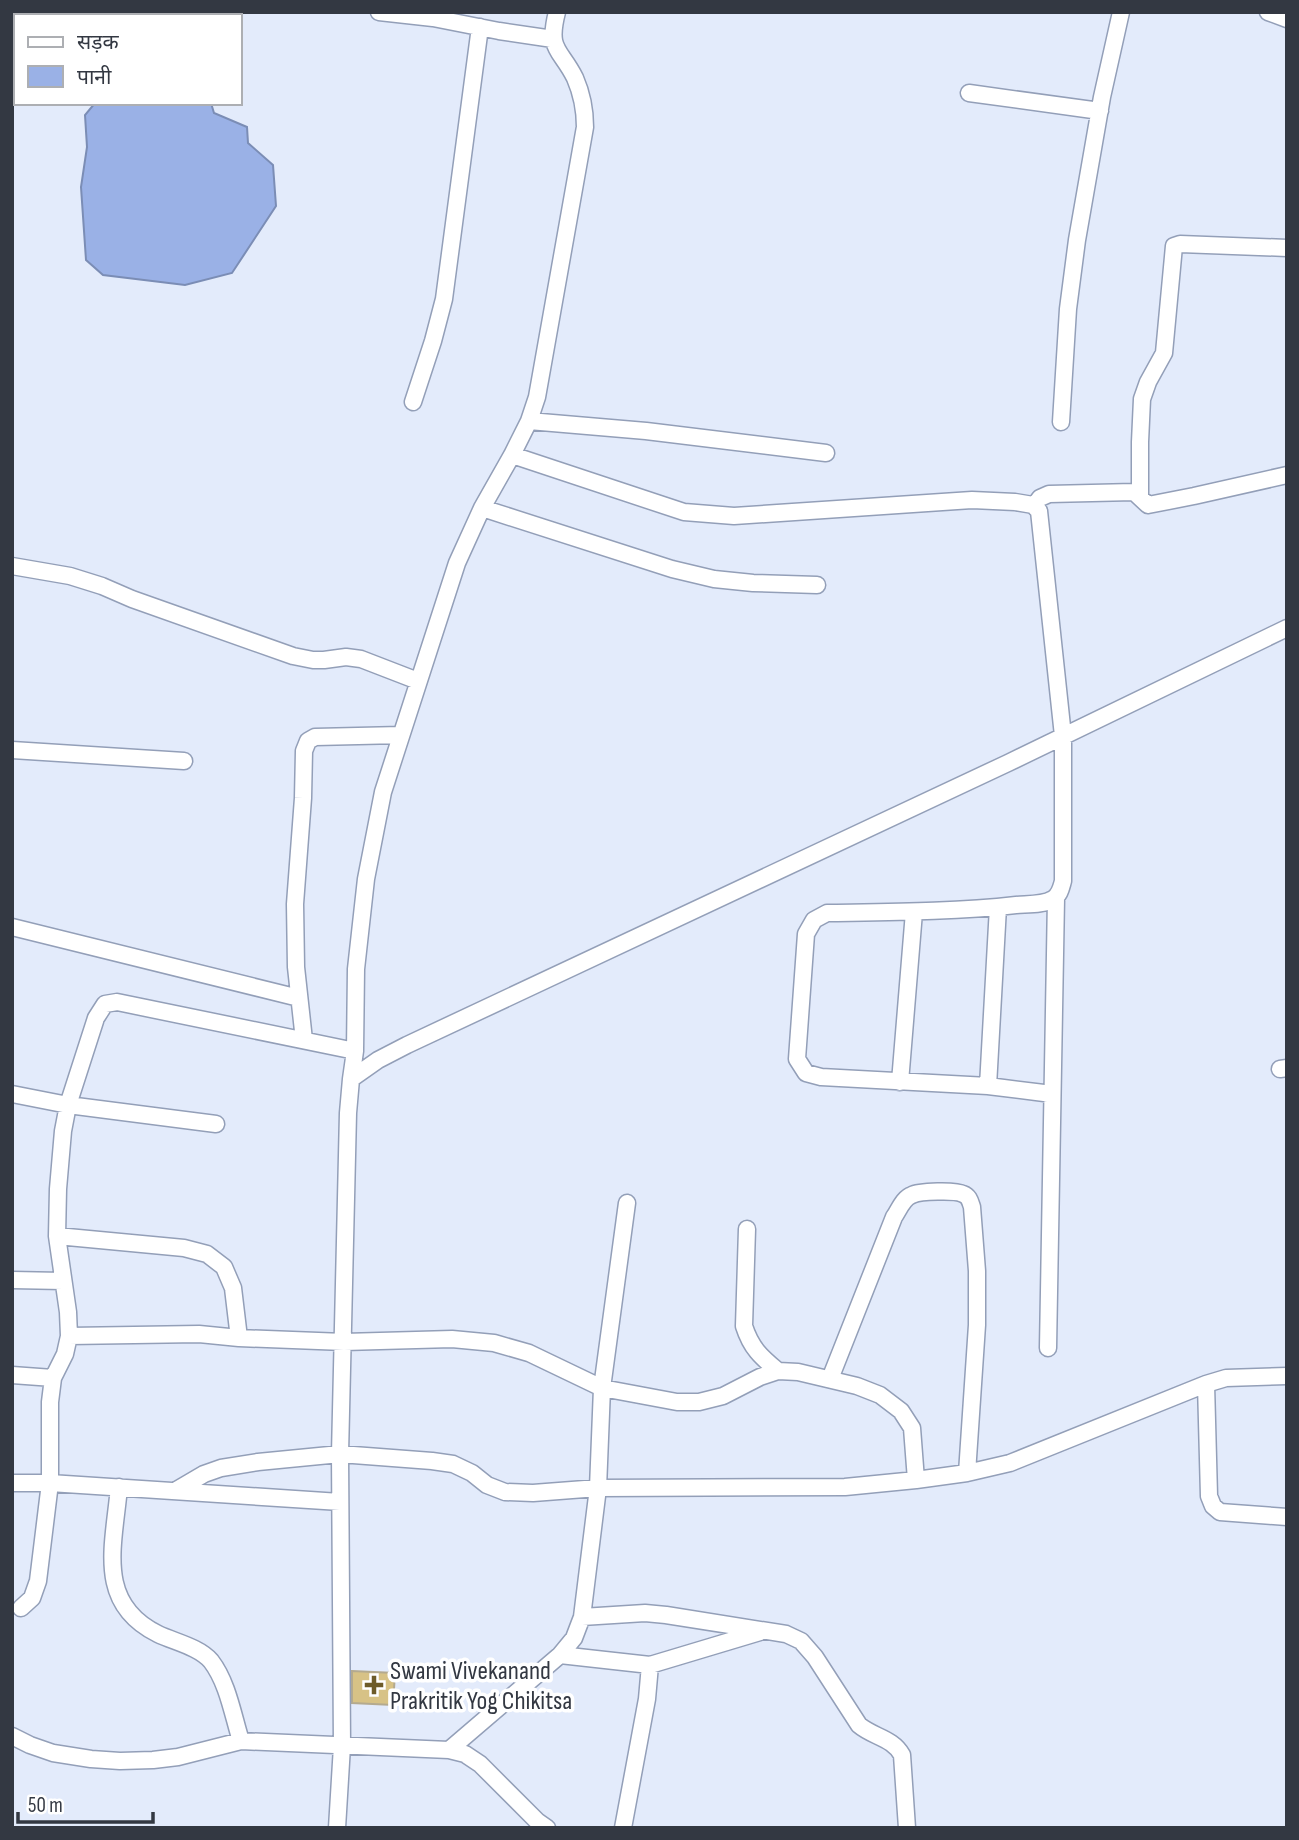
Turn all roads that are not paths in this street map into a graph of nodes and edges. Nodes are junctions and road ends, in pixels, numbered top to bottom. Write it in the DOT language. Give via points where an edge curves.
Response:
graph roads {
  1 [pos="379,12"];
  2 [pos="557,12"];
  3 [pos="1121,12"];
  4 [pos="1268,12"];
  5 [pos="1287,19"];
  6 [pos="480,27"];
  7 [pos="553,39"];
  8 [pos="969,93"];
  9 [pos="1100,111"];
  10 [pos="1287,248"];
  11 [pos="413,402"];
  12 [pos="529,421"];
  13 [pos="1061,422"];
  14 [pos="825,453"];
  15 [pos="512,455"];
  16 [pos="1287,475"];
  17 [pos="1140,496"];
  18 [pos="1034,506"];
  19 [pos="482,508"];
  20 [pos="12,566"];
  21 [pos="817,585"];
  22 [pos="1287,628"];
  23 [pos="418,681"];
  24 [pos="401,735"];
  25 [pos="1063,736"];
  26 [pos="12,750"];
  27 [pos="184,761"];
  28 [pos="1056,898"];
  29 [pos="998,907"];
  30 [pos="914,912"];
  31 [pos="12,928"];
  32 [pos="299,998"];
  33 [pos="304,1040"];
  34 [pos="355,1051"];
  35 [pos="351,1079"];
  36 [pos="900,1082"];
  37 [pos="988,1086"];
  38 [pos="12,1094"];
  39 [pos="1052,1094"];
  40 [pos="68,1105"];
  41 [pos="216,1124"];
  42 [pos="627,1203"];
  43 [pos="747,1229"];
  44 [pos="57,1236"];
  45 [pos="12,1280"];
  46 [pos="63,1281"];
  47 [pos="69,1336"];
  48 [pos="239,1338"];
  49 [pos="344,1342"];
  50 [pos="1048,1348"];
  51 [pos="778,1371"];
  52 [pos="12,1375"];
  53 [pos="1287,1376"];
  54 [pos="53,1378"];
  55 [pos="830,1379"];
  56 [pos="1206,1384"];
  57 [pos="602,1388"];
  58 [pos="340,1454"];
  59 [pos="967,1473"];
  60 [pos="916,1480"];
  61 [pos="12,1483"];
  62 [pos="50,1483"];
  63 [pos="119,1487"];
  64 [pos="598,1488"];
  65 [pos="175,1491"];
  66 [pos="340,1502"];
  67 [pos="1287,1517"];
  68 [pos="21,1608"];
  69 [pos="582,1617"];
  70 [pos="766,1630"];
  71 [pos="560,1655"];
  72 [pos="650,1665"];
  73 [pos="12,1736"];
  74 [pos="241,1741"];
  75 [pos="342,1746"];
  76 [pos="449,1750"];
  77 [pos="337,1828"];
  78 [pos="547,1828"];
  79 [pos="622,1828"];
  80 [pos="907,1828"];
  1 -- 6 [label="street"];
  2 -- 7 [label="street"];
  3 -- 9 [label="street"];
  4 -- 5 [label="street"];
  6 -- 7 [label="street"];
  6 -- 11 [label="street" via="444,299"];
  7 -- 12 [label="street" via="581,93 585,127"];
  8 -- 9 [label="street"];
  9 -- 13 [label="street" via="1068,309"];
  10 -- 17 [label="street" via="1174,246 1164,354 1142,399"];
  12 -- 14 [label="street"];
  12 -- 15 [label="street"];
  15 -- 18 [label="street" via="699,515 972,500"];
  15 -- 19 [label="street"];
  16 -- 17 [label="street" via="1151,504"];
  17 -- 18 [label="street" via="1134,492 1049,494"];
  18 -- 25 [label="street" via="1039,512"];
  19 -- 21 [label="street" via="714,579"];
  19 -- 23 [label="street" via="457,563"];
  20 -- 23 [label="street" via="102,586 293,656 361,659"];
  22 -- 25 [label="street"];
  23 -- 24 [label="street"];
  24 -- 32 [label="street" via="307,741 295,904"];
  24 -- 34 [label="street" via="383,792 366,879 356,969"];
  25 -- 28 [label="street" via="1063,881"];
  25 -- 35 [label="street" via="407,1045"];
  26 -- 27 [label="street"];
  28 -- 29 [label="street"];
  28 -- 39 [label="street"];
  29 -- 30 [label="street"];
  29 -- 37 [label="street"];
  30 -- 36 [label="street"];
  30 -- 36 [label="street" via="827,913 814,920 806,934 797,1059 806,1073 821,1077"];
  31 -- 32 [label="street"];
  32 -- 33 [label="street"];
  33 -- 34 [label="street"];
  33 -- 40 [label="street" via="117,1002 105,1004 96,1018"];
  34 -- 35 [label="street"];
  35 -- 49 [label="street"];
  36 -- 37 [label="street"];
  37 -- 39 [label="street"];
  38 -- 40 [label="street"];
  39 -- 50 [label="street"];
  40 -- 41 [label="street"];
  40 -- 44 [label="street" via="60,1154"];
  42 -- 57 [label="street"];
  43 -- 51 [label="street" via="744,1326 748,1341"];
  44 -- 46 [label="street"];
  44 -- 48 [label="street" via="207,1254 224,1267 233,1288"];
  45 -- 46 [label="street"];
  46 -- 47 [label="street"];
  47 -- 48 [label="street" via="199,1334"];
  47 -- 54 [label="street"];
  48 -- 49 [label="street"];
  49 -- 57 [label="street" via="452,1339 494,1343 529,1353"];
  49 -- 58 [label="street"];
  51 -- 55 [label="street"];
  51 -- 57 [label="street" via="699,1402"];
  52 -- 54 [label="street"];
  53 -- 56 [label="street" via="1226,1378"];
  54 -- 62 [label="street"];
  55 -- 59 [label="street" via="902,1204 918,1193 961,1192 972,1207 977,1271"];
  55 -- 60 [label="street" via="880,1395 901,1410 912,1427"];
  56 -- 59 [label="street" via="1010,1463"];
  56 -- 67 [label="street" via="1213,1506 1220,1512"];
  57 -- 64 [label="street"];
  58 -- 64 [label="street" via="453,1464 505,1492"];
  58 -- 65 [label="street" via="220,1468"];
  58 -- 66 [label="street"];
  59 -- 60 [label="street"];
  60 -- 64 [label="street" via="845,1488"];
  61 -- 62 [label="street"];
  62 -- 63 [label="street"];
  62 -- 68 [label="street" via="38,1581 32,1598"];
  63 -- 65 [label="street"];
  63 -- 74 [label="street" via="112,1566 125,1608 139,1624 209,1659 221,1678"];
  64 -- 69 [label="street"];
  65 -- 66 [label="street"];
  66 -- 75 [label="street"];
  69 -- 70 [label="street" via="666,1615"];
  69 -- 71 [label="street" via="574,1638"];
  70 -- 72 [label="street"];
  70 -- 80 [label="street" via="801,1641 859,1725 898,1747"];
  71 -- 72 [label="street"];
  71 -- 76 [label="street"];
  72 -- 79 [label="street"];
  73 -- 74 [label="street" via="52,1754 120,1761 178,1758"];
  74 -- 75 [label="street"];
  75 -- 76 [label="street"];
  75 -- 77 [label="street"];
  76 -- 78 [label="street" via="480,1764"];
}
